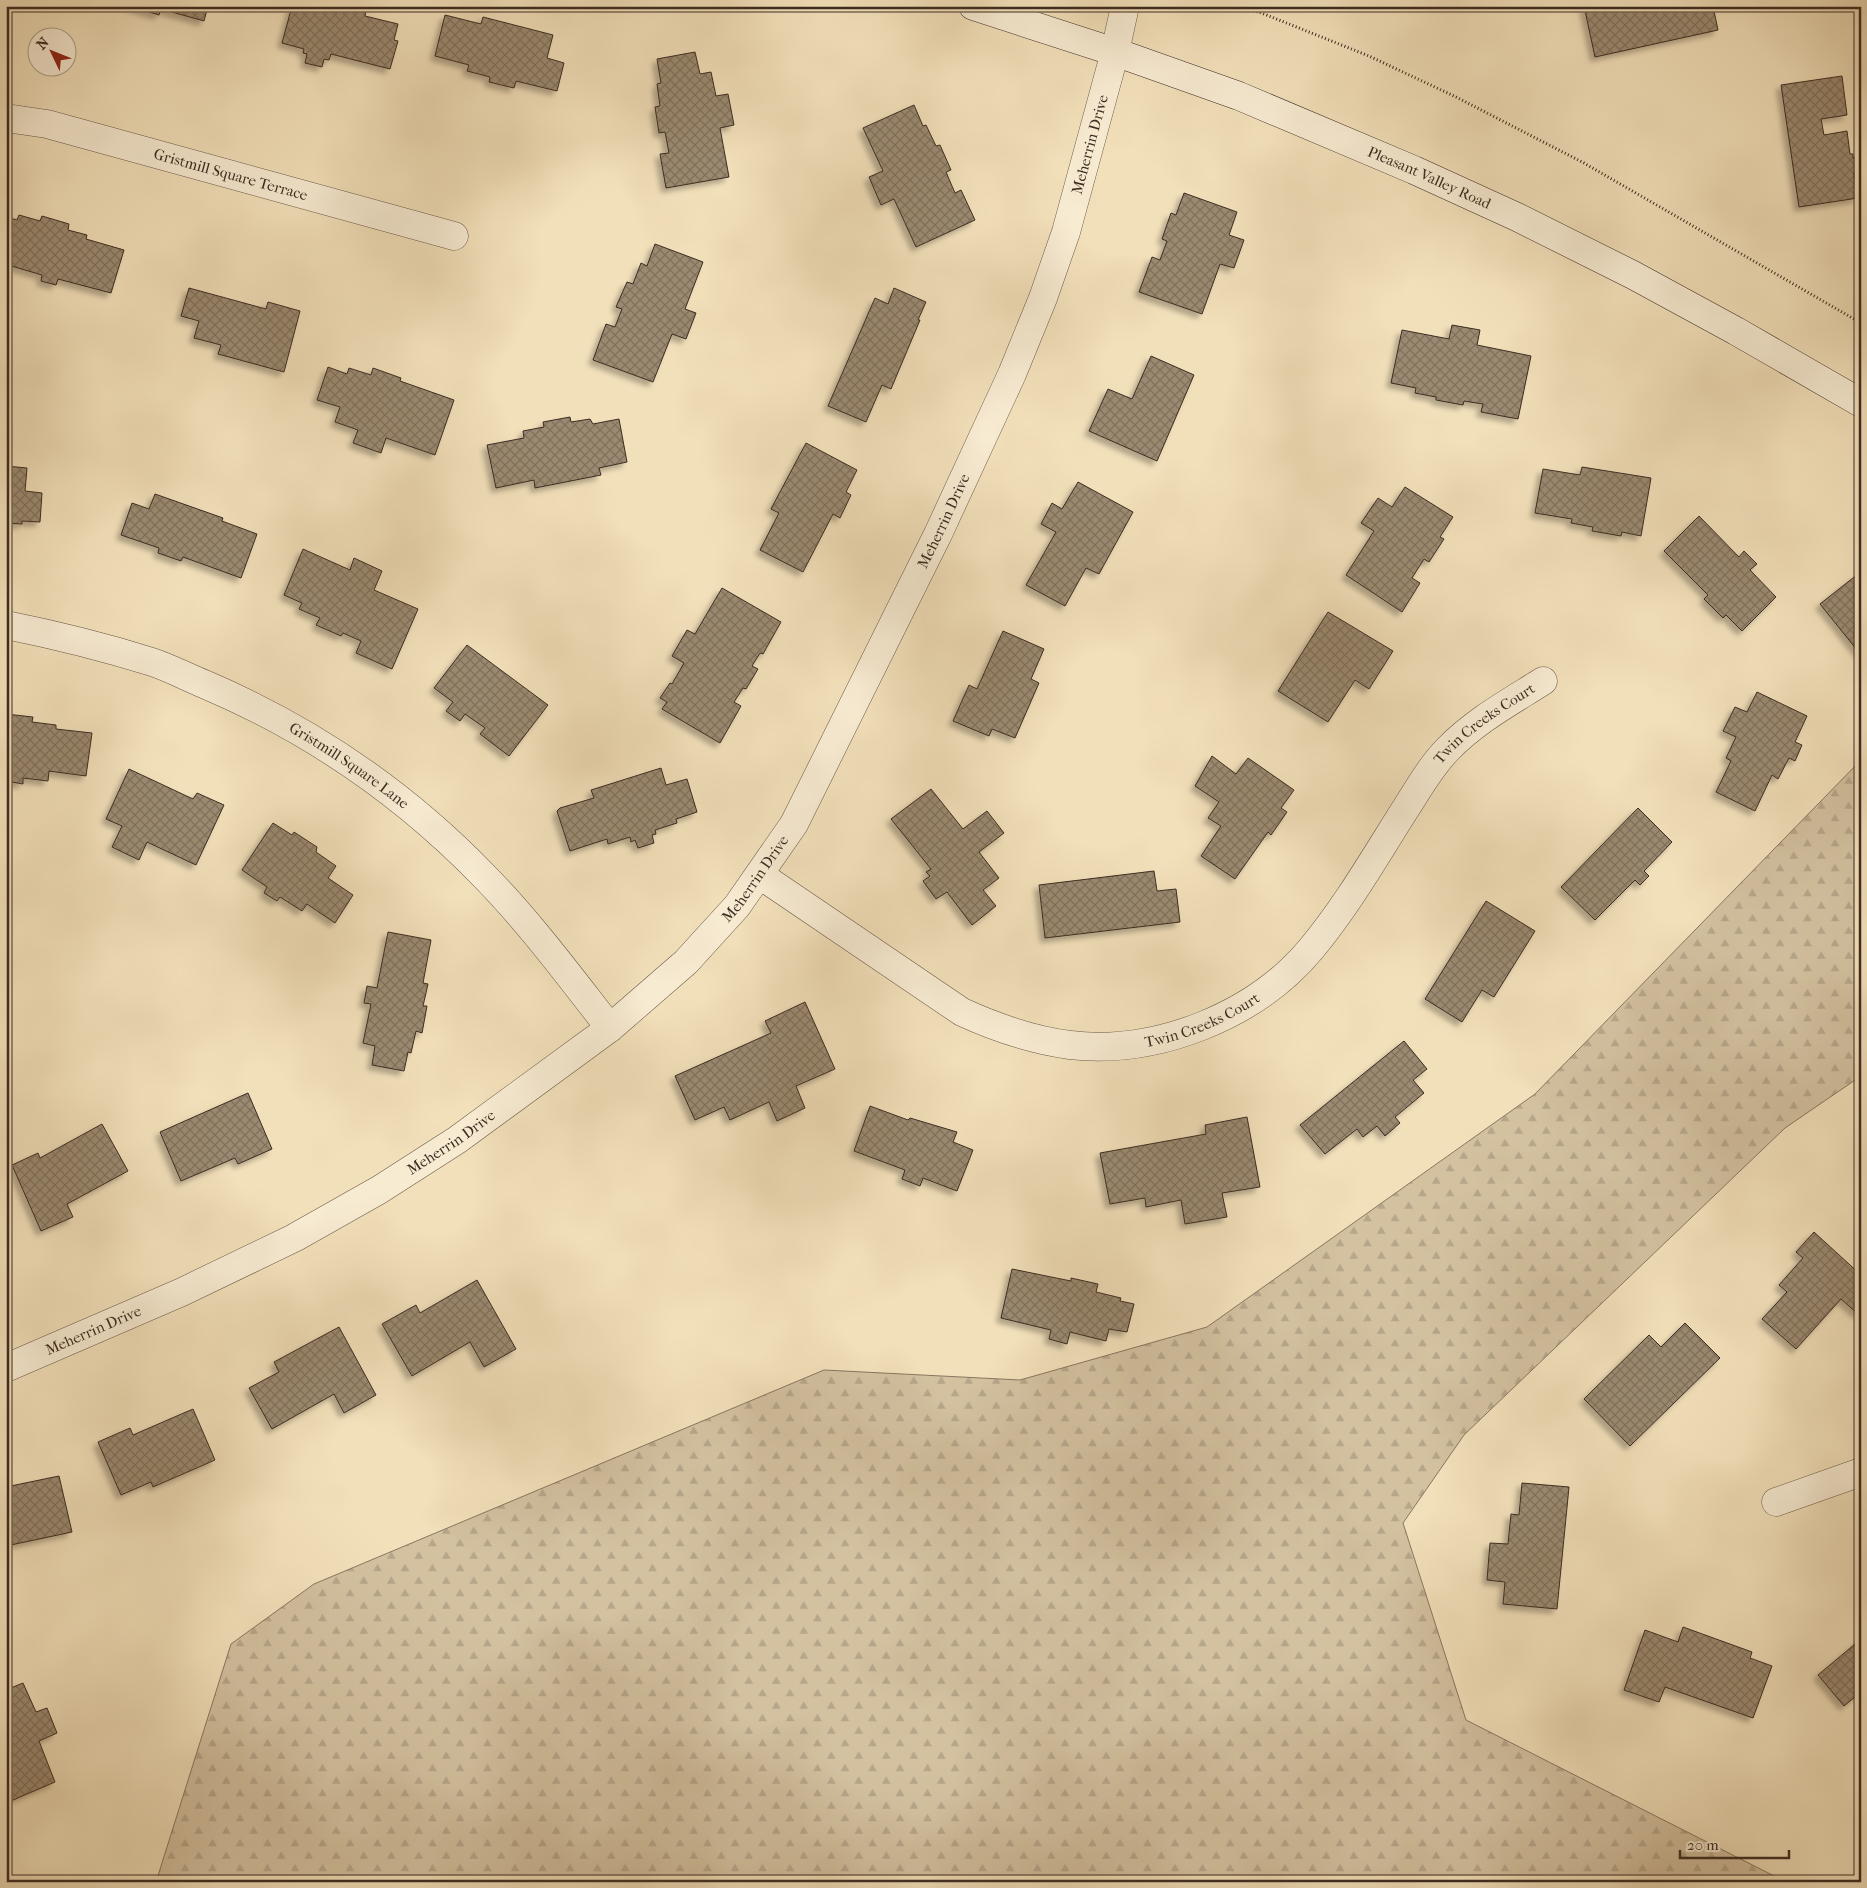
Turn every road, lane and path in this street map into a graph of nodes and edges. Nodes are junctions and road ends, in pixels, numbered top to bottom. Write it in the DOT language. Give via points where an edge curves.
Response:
graph roads {
  1 [pos="973,6"];
  2 [pos="1125,6"];
  3 [pos="1222,6"];
  4 [pos="1114,52"];
  5 [pos="6,118"];
  6 [pos="454,236"];
  7 [pos="1861,323"];
  8 [pos="1861,403"];
  9 [pos="6,625"];
  10 [pos="1543,681"];
  11 [pos="760,875"];
  12 [pos="610,1028"];
  13 [pos="6,1368"];
  14 [pos="1861,1472"];
  15 [pos="1776,1502"];
  1 -- 4 [label="street, Pleasant Valley Road"];
  2 -- 4 [label="street, Meherrin Drive"];
  3 -- 7 [label="path" via="1259,12 1370,56 1456,97 1584,163"];
  4 -- 8 [label="street, Pleasant Valley Road" via="1238,96 1517,216 1633,275"];
  4 -- 11 [label="street, Meherrin Drive" via="1066,232 1012,374 938,534 794,824"];
  5 -- 6 [label="street, Gristmill Square Terrace" via="47,124"];
  9 -- 12 [label="street, Gristmill Square Lane" via="67,637 154,663 244,701 351,763 443,836 485,877 535,933"];
  10 -- 11 [label="street, Twin Creeks Court" via="1472,726 1447,750 1340,909 1311,949 1289,972 1259,996 1226,1015 1160,1039 1116,1046 1071,1045 1027,1037 991,1025 962,1012"];
  11 -- 12 [label="street, Meherrin Drive" via="737,906 686,962"];
  12 -- 13 [label="street, Meherrin Drive" via="457,1140 379,1190 294,1238 182,1292"];
  14 -- 15 [label="street"];
}
